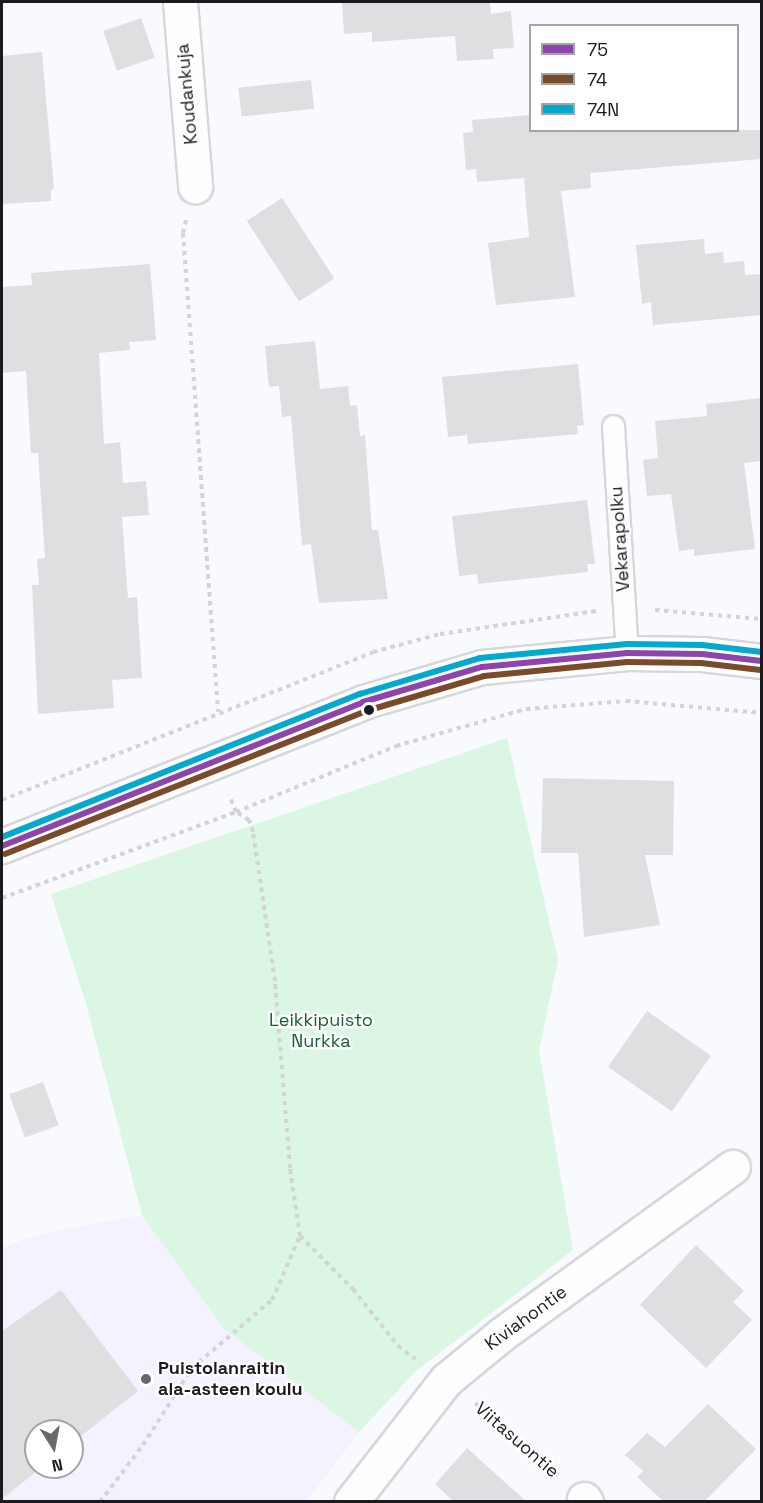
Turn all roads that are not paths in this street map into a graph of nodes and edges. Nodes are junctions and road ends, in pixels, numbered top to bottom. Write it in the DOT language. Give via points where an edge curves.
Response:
graph roads {
  1 [pos="180,2"];
  2 [pos="195,186"];
  3 [pos="613,426"];
  4 [pos="627,652"];
  5 [pos="762,662"];
  6 [pos="2,846"];
  7 [pos="733,1167"];
  8 [pos="351,1502"];
  1 -- 2 [label="main road, Koudankuja"];
  3 -- 4 [label="lane, Vekarapolku"];
  4 -- 5 [label="main road" via="702,654"];
  4 -- 6 [label="main road" via="482,667 418,683 214,759"];
  7 -- 8 [label="main road, Kiviahontie" via="502,1334 446,1380"];
}
